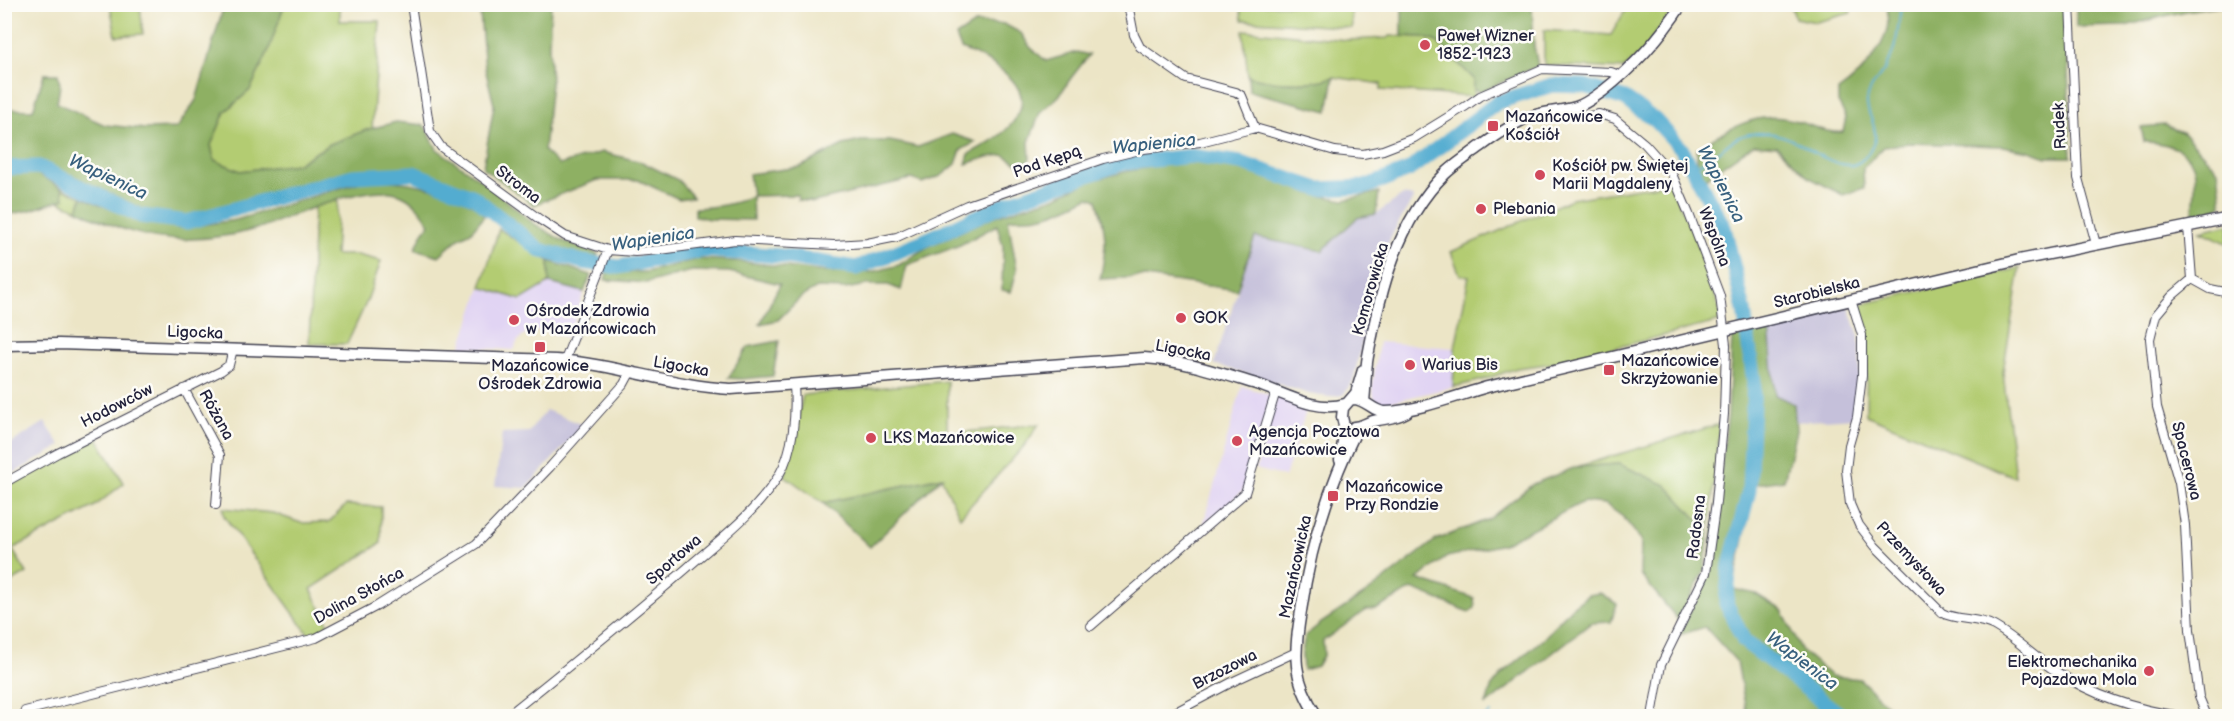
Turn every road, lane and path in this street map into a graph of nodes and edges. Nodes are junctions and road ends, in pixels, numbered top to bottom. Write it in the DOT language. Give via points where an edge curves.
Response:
graph roads {
  1 [pos="411,4"];
  2 [pos="1128,4"];
  3 [pos="1683,4"];
  4 [pos="2070,4"];
  5 [pos="1618,79"];
  6 [pos="1575,108"];
  7 [pos="1255,128"];
  8 [pos="2229,218"];
  9 [pos="2188,227"];
  10 [pos="2096,244"];
  11 [pos="608,250"];
  12 [pos="2192,279"];
  13 [pos="2229,293"];
  14 [pos="1851,300"];
  15 [pos="1729,330"];
  16 [pos="4,345"];
  17 [pos="232,349"];
  18 [pos="1368,358"];
  19 [pos="565,360"];
  20 [pos="630,373"];
  21 [pos="794,386"];
  22 [pos="184,390"];
  23 [pos="1276,391"];
  24 [pos="1349,402"];
  25 [pos="1311,404"];
  26 [pos="1367,404"];
  27 [pos="1414,408"];
  28 [pos="1343,419"];
  29 [pos="1363,425"];
  30 [pos="1339,466"];
  31 [pos="4,483"];
  32 [pos="216,505"];
  33 [pos="1091,626"];
  34 [pos="1296,652"];
  35 [pos="25,711"];
  36 [pos="507,717"];
  37 [pos="1168,717"];
  38 [pos="1317,717"];
  39 [pos="1652,717"];
  40 [pos="2181,717"];
  41 [pos="2207,717"];
  1 -- 11 [label="street, Stroma" via="430,131 441,147 542,222 566,236"];
  2 -- 7 [label="street" via="1140,47 1186,79 1242,96"];
  3 -- 5 [label="street, Komorowicka" via="1645,54"];
  4 -- 10 [label="street, Rudek" via="2078,178"];
  5 -- 6 [label="street, Komorowicka"];
  5 -- 7 [label="street" via="1611,72 1542,69 1480,96 1414,138 1362,154 1335,151"];
  6 -- 15 [label="street, Wspólna" via="1581,118 1599,114 1615,119 1672,174 1720,296"];
  6 -- 18 [label="street, Komorowicka" via="1545,111 1505,130 1446,173 1430,191 1411,219 1389,271"];
  7 -- 11 [label="street, Pod Kępą" via="1103,159 967,205 897,237 867,243 735,240 635,252"];
  8 -- 9 [label="street, Starobielska"];
  9 -- 10 [label="street, Starobielska"];
  9 -- 12 [label="street"];
  10 -- 14 [label="street, Starobielska"];
  11 -- 19 [label="street"];
  12 -- 13 [label="street"];
  12 -- 41 [label="street, Spacerowa" via="2156,315 2150,339 2157,407 2179,483 2190,630 2199,697"];
  14 -- 15 [label="street, Starobielska"];
  14 -- 40 [label="street, Przemysłowa" via="1862,335 1862,376 1846,484 1854,514 1875,546 1942,613 1994,626 2058,673 2106,698"];
  15 -- 27 [label="street, Starobielska"];
  15 -- 39 [label="street, Radosna" via="1716,502 1706,573 1661,665"];
  16 -- 17 [label="street, Ligocka"];
  17 -- 19 [label="street, Ligocka"];
  17 -- 22 [label="street, Hodowców" via="229,365"];
  18 -- 24 [label="street"];
  18 -- 26 [label="street, Komorowicka"];
  19 -- 20 [label="street, Ligocka"];
  20 -- 21 [label="street, Ligocka" via="712,388"];
  20 -- 35 [label="street, Dolina Słońca" via="550,467 476,544 377,606 316,638"];
  21 -- 23 [label="street, Ligocka" via="1144,358 1182,363"];
  21 -- 36 [label="street, Sportowa" via="791,442 780,473 753,511"];
  22 -- 31 [label="street, Hodowców"];
  22 -- 32 [label="street, Różana" via="220,455"];
  23 -- 25 [label="street, Ligocka"];
  23 -- 33 [label="street" via="1245,493"];
  24 -- 25 [label="street, Ligocka"];
  24 -- 26 [label="street"];
  24 -- 28 [label="street"];
  25 -- 28 [label="street"];
  26 -- 27 [label="street" via="1385,412"];
  26 -- 29 [label="street" via="1371,414"];
  27 -- 29 [label="street" via="1394,418"];
  28 -- 29 [label="street" via="1351,427"];
  28 -- 30 [label="street"];
  29 -- 30 [label="street, Mazańcowicka"];
  30 -- 34 [label="street, Mazańcowicka" via="1311,553"];
  34 -- 37 [label="street, Brzozowa"];
  34 -- 38 [label="street, Mazańcowicka" via="1301,685"];
}
